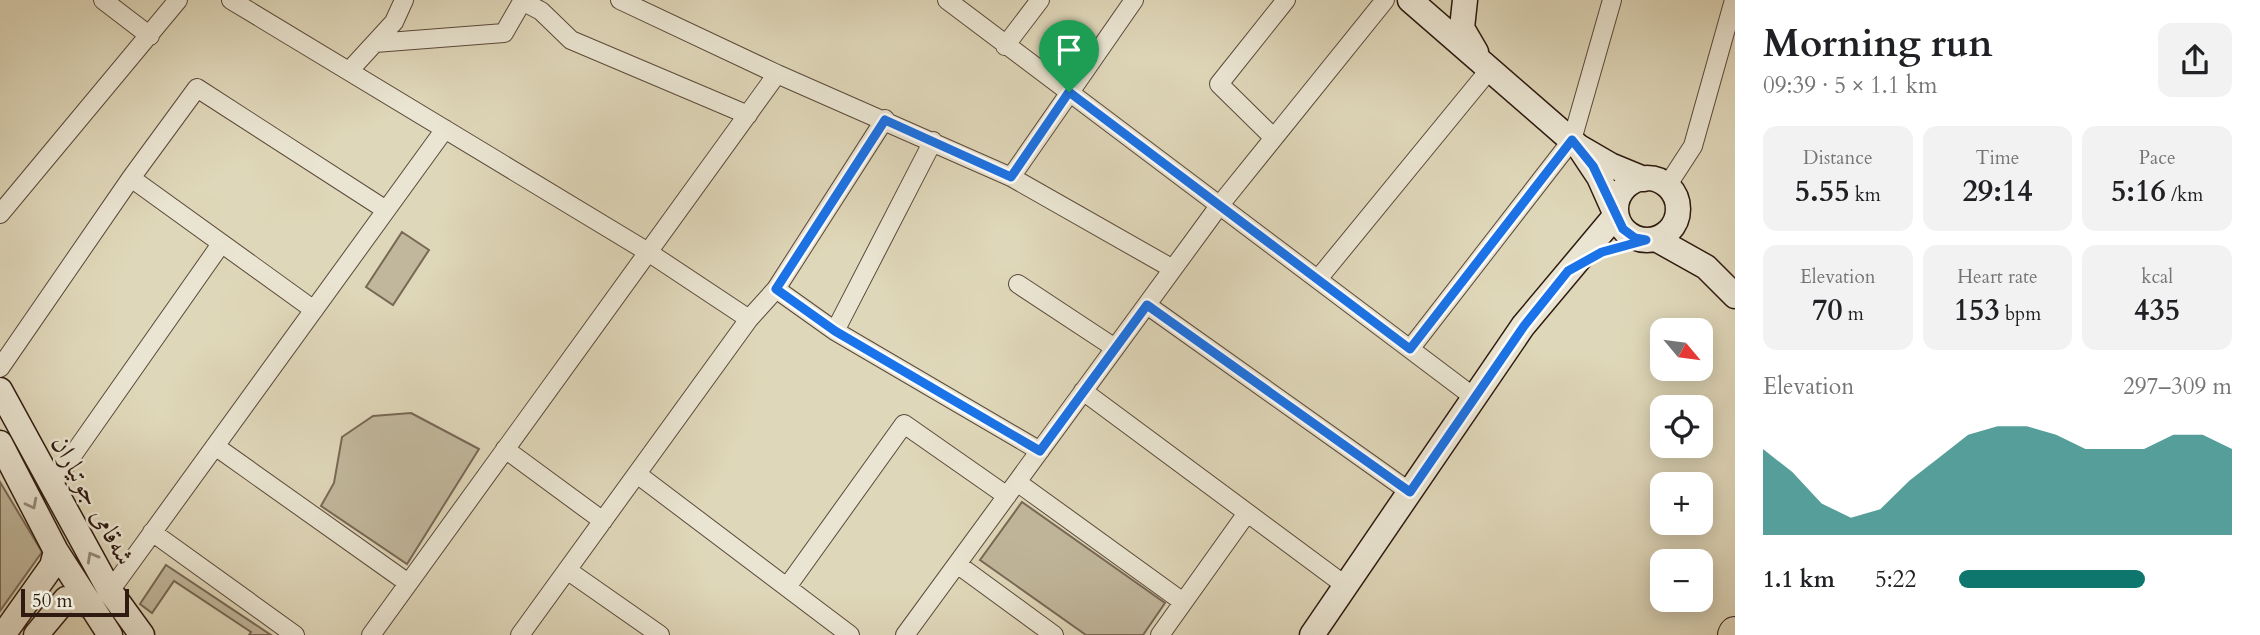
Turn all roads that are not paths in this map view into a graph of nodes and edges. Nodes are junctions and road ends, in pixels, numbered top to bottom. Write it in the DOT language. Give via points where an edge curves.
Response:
graph roads {
  1 [pos="103,0"];
  2 [pos="178,0"];
  3 [pos="230,0"];
  4 [pos="404,0"];
  5 [pos="947,0"];
  6 [pos="1040,0"];
  7 [pos="1134,0"];
  8 [pos="1286,0"];
  9 [pos="1385,0"];
  10 [pos="1410,0"];
  11 [pos="1612,0"];
  12 [pos="1734,0"];
  13 [pos="523,1"];
  14 [pos="628,2"];
  15 [pos="1464,2"];
  16 [pos="1435,15"];
  17 [pos="150,36"];
  18 [pos="375,43"];
  19 [pos="1005,46"];
  20 [pos="1487,67"];
  21 [pos="349,71"];
  22 [pos="777,74"];
  23 [pos="1069,92"];
  24 [pos="748,115"];
  25 [pos="885,120"];
  26 [pos="445,129"];
  27 [pos="1274,138"];
  28 [pos="933,141"];
  29 [pos="1576,144"];
  30 [pos="1011,177"];
  31 [pos="131,178"];
  32 [pos="1663,191"];
  33 [pos="1219,206"];
  34 [pos="386,210"];
  35 [pos="0,214"];
  36 [pos="1616,215"];
  37 [pos="1651,239"];
  38 [pos="221,244"];
  39 [pos="648,252"];
  40 [pos="1706,267"];
  41 [pos="1173,269"];
  42 [pos="1568,271"];
  43 [pos="1318,279"];
  44 [pos="1018,284"];
  45 [pos="776,289"];
  46 [pos="1735,296"];
  47 [pos="1147,305"];
  48 [pos="314,310"];
  49 [pos="749,319"];
  50 [pos="835,331"];
  51 [pos="1115,348"];
  52 [pos="1410,349"];
  53 [pos="0,368"];
  54 [pos="0,390"];
  55 [pos="1083,391"];
  56 [pos="1475,398"];
  57 [pos="0,443"];
  58 [pos="215,446"];
  59 [pos="505,449"];
  60 [pos="1040,451"];
  61 [pos="637,474"];
  62 [pos="51,486"];
  63 [pos="1012,489"];
  64 [pos="1410,492"];
  65 [pos="1247,513"];
  66 [pos="603,521"];
  67 [pos="152,532"];
  68 [pos="56,551"];
  69 [pos="957,564"];
  70 [pos="567,570"];
  71 [pos="408,583"];
  72 [pos="1346,586"];
  73 [pos="787,587"];
  74 [pos="110,591"];
  75 [pos="29,600"];
  76 [pos="1183,602"];
  77 [pos="89,605"];
  78 [pos="51,614"];
  79 [pos="2,635"];
  80 [pos="36,635"];
  81 [pos="110,635"];
  82 [pos="142,635"];
  83 [pos="295,635"];
  84 [pos="370,635"];
  85 [pos="520,635"];
  86 [pos="660,635"];
  87 [pos="850,635"];
  88 [pos="905,635"];
  89 [pos="1054,635"];
  90 [pos="1160,635"];
  91 [pos="1312,635"];
  1 -- 17 [label="street"];
  2 -- 17 [label="street"];
  3 -- 21 [label="street"];
  4 -- 18 [label="street" via="394,22"];
  5 -- 19 [label="street"];
  6 -- 19 [label="street"];
  7 -- 23 [label="street"];
  8 -- 27 [label="street" via="1219,84"];
  9 -- 27 [label="street"];
  10 -- 16 [label="main road"];
  11 -- 29 [label="street"];
  12 -- 32 [label="street" via="1693,146"];
  13 -- 18 [label="street" via="504,33"];
  13 -- 24 [label="street" via="541,11 571,40"];
  14 -- 22 [label="street"];
  15 -- 16 [label="main road" via="1454,22"];
  15 -- 20 [label="main road" via="1462,28"];
  16 -- 20 [label="main road"];
  17 -- 35 [label="street"];
  18 -- 21 [label="street"];
  19 -- 23 [label="street"];
  20 -- 29 [label="main road"];
  20 -- 43 [label="street"];
  21 -- 26 [label="street"];
  22 -- 24 [label="street"];
  22 -- 25 [label="street"];
  23 -- 30 [label="street"];
  23 -- 33 [label="street"];
  24 -- 39 [label="street"];
  25 -- 28 [label="street"];
  25 -- 45 [label="street"];
  26 -- 34 [label="street"];
  26 -- 39 [label="street"];
  27 -- 33 [label="street"];
  28 -- 30 [label="street"];
  28 -- 50 [label="street"];
  29 -- 32 [label="main road"];
  29 -- 36 [label="main road" via="1602,183"];
  29 -- 52 [label="street"];
  30 -- 41 [label="street"];
  31 -- 34 [label="street" via="197,88"];
  31 -- 38 [label="street"];
  31 -- 53 [label="street"];
  32 -- 36 [label="main road" via="1630,183 1616,204"];
  32 -- 37 [label="main road" via="1672,226"];
  32 -- 40 [label="main road"];
  33 -- 41 [label="street"];
  33 -- 43 [label="street"];
  34 -- 48 [label="street"];
  36 -- 37 [label="main road" via="1627,233"];
  36 -- 42 [label="main road"];
  37 -- 40 [label="main road"];
  37 -- 42 [label="main road" via="1602,252"];
  38 -- 48 [label="street"];
  38 -- 62 [label="street"];
  39 -- 49 [label="street"];
  39 -- 59 [label="street"];
  40 -- 46 [label="main road"];
  41 -- 47 [label="street"];
  42 -- 56 [label="main road"];
  43 -- 52 [label="street"];
  44 -- 51 [label="street"];
  45 -- 49 [label="street"];
  45 -- 50 [label="street"];
  47 -- 51 [label="street"];
  47 -- 64 [label="street"];
  48 -- 58 [label="street"];
  49 -- 61 [label="street"];
  50 -- 60 [label="street"];
  51 -- 55 [label="street"];
  52 -- 56 [label="street"];
  54 -- 62 [label="main road, شەقامی جوتیاران"];
  55 -- 60 [label="street"];
  55 -- 65 [label="street"];
  56 -- 64 [label="main road"];
  57 -- 68 [label="main road, شەقامی جوتیاران, one-way"];
  58 -- 67 [label="street"];
  58 -- 71 [label="street"];
  59 -- 66 [label="street"];
  59 -- 71 [label="street"];
  60 -- 63 [label="street"];
  61 -- 66 [label="street"];
  61 -- 73 [label="street"];
  74 -- 62 [label="main road, شەقامی جوتیاران, one-way"];
  63 -- 69 [label="street"];
  63 -- 73 [label="street" via="904,424"];
  63 -- 76 [label="street"];
  64 -- 72 [label="main road"];
  65 -- 72 [label="street"];
  65 -- 76 [label="street"];
  66 -- 70 [label="street"];
  67 -- 74 [label="street"];
  67 -- 83 [label="street"];
  68 -- 75 [label="main road" via="52,566"];
  68 -- 77 [label="main road, شەقامی جوتیاران"];
  69 -- 88 [label="street"];
  69 -- 89 [label="street"];
  70 -- 85 [label="street"];
  70 -- 86 [label="street"];
  71 -- 84 [label="street"];
  72 -- 91 [label="main road"];
  73 -- 87 [label="street"];
  74 -- 82 [label="main road, شەقامی جوتیاران"];
  75 -- 78 [label="main road"];
  75 -- 79 [label="main road"];
  76 -- 90 [label="street"];
  77 -- 78 [label="main road" via="66,599"];
  77 -- 81 [label="main road, شەقامی جوتیاران"];
  78 -- 80 [label="main road"];
}
